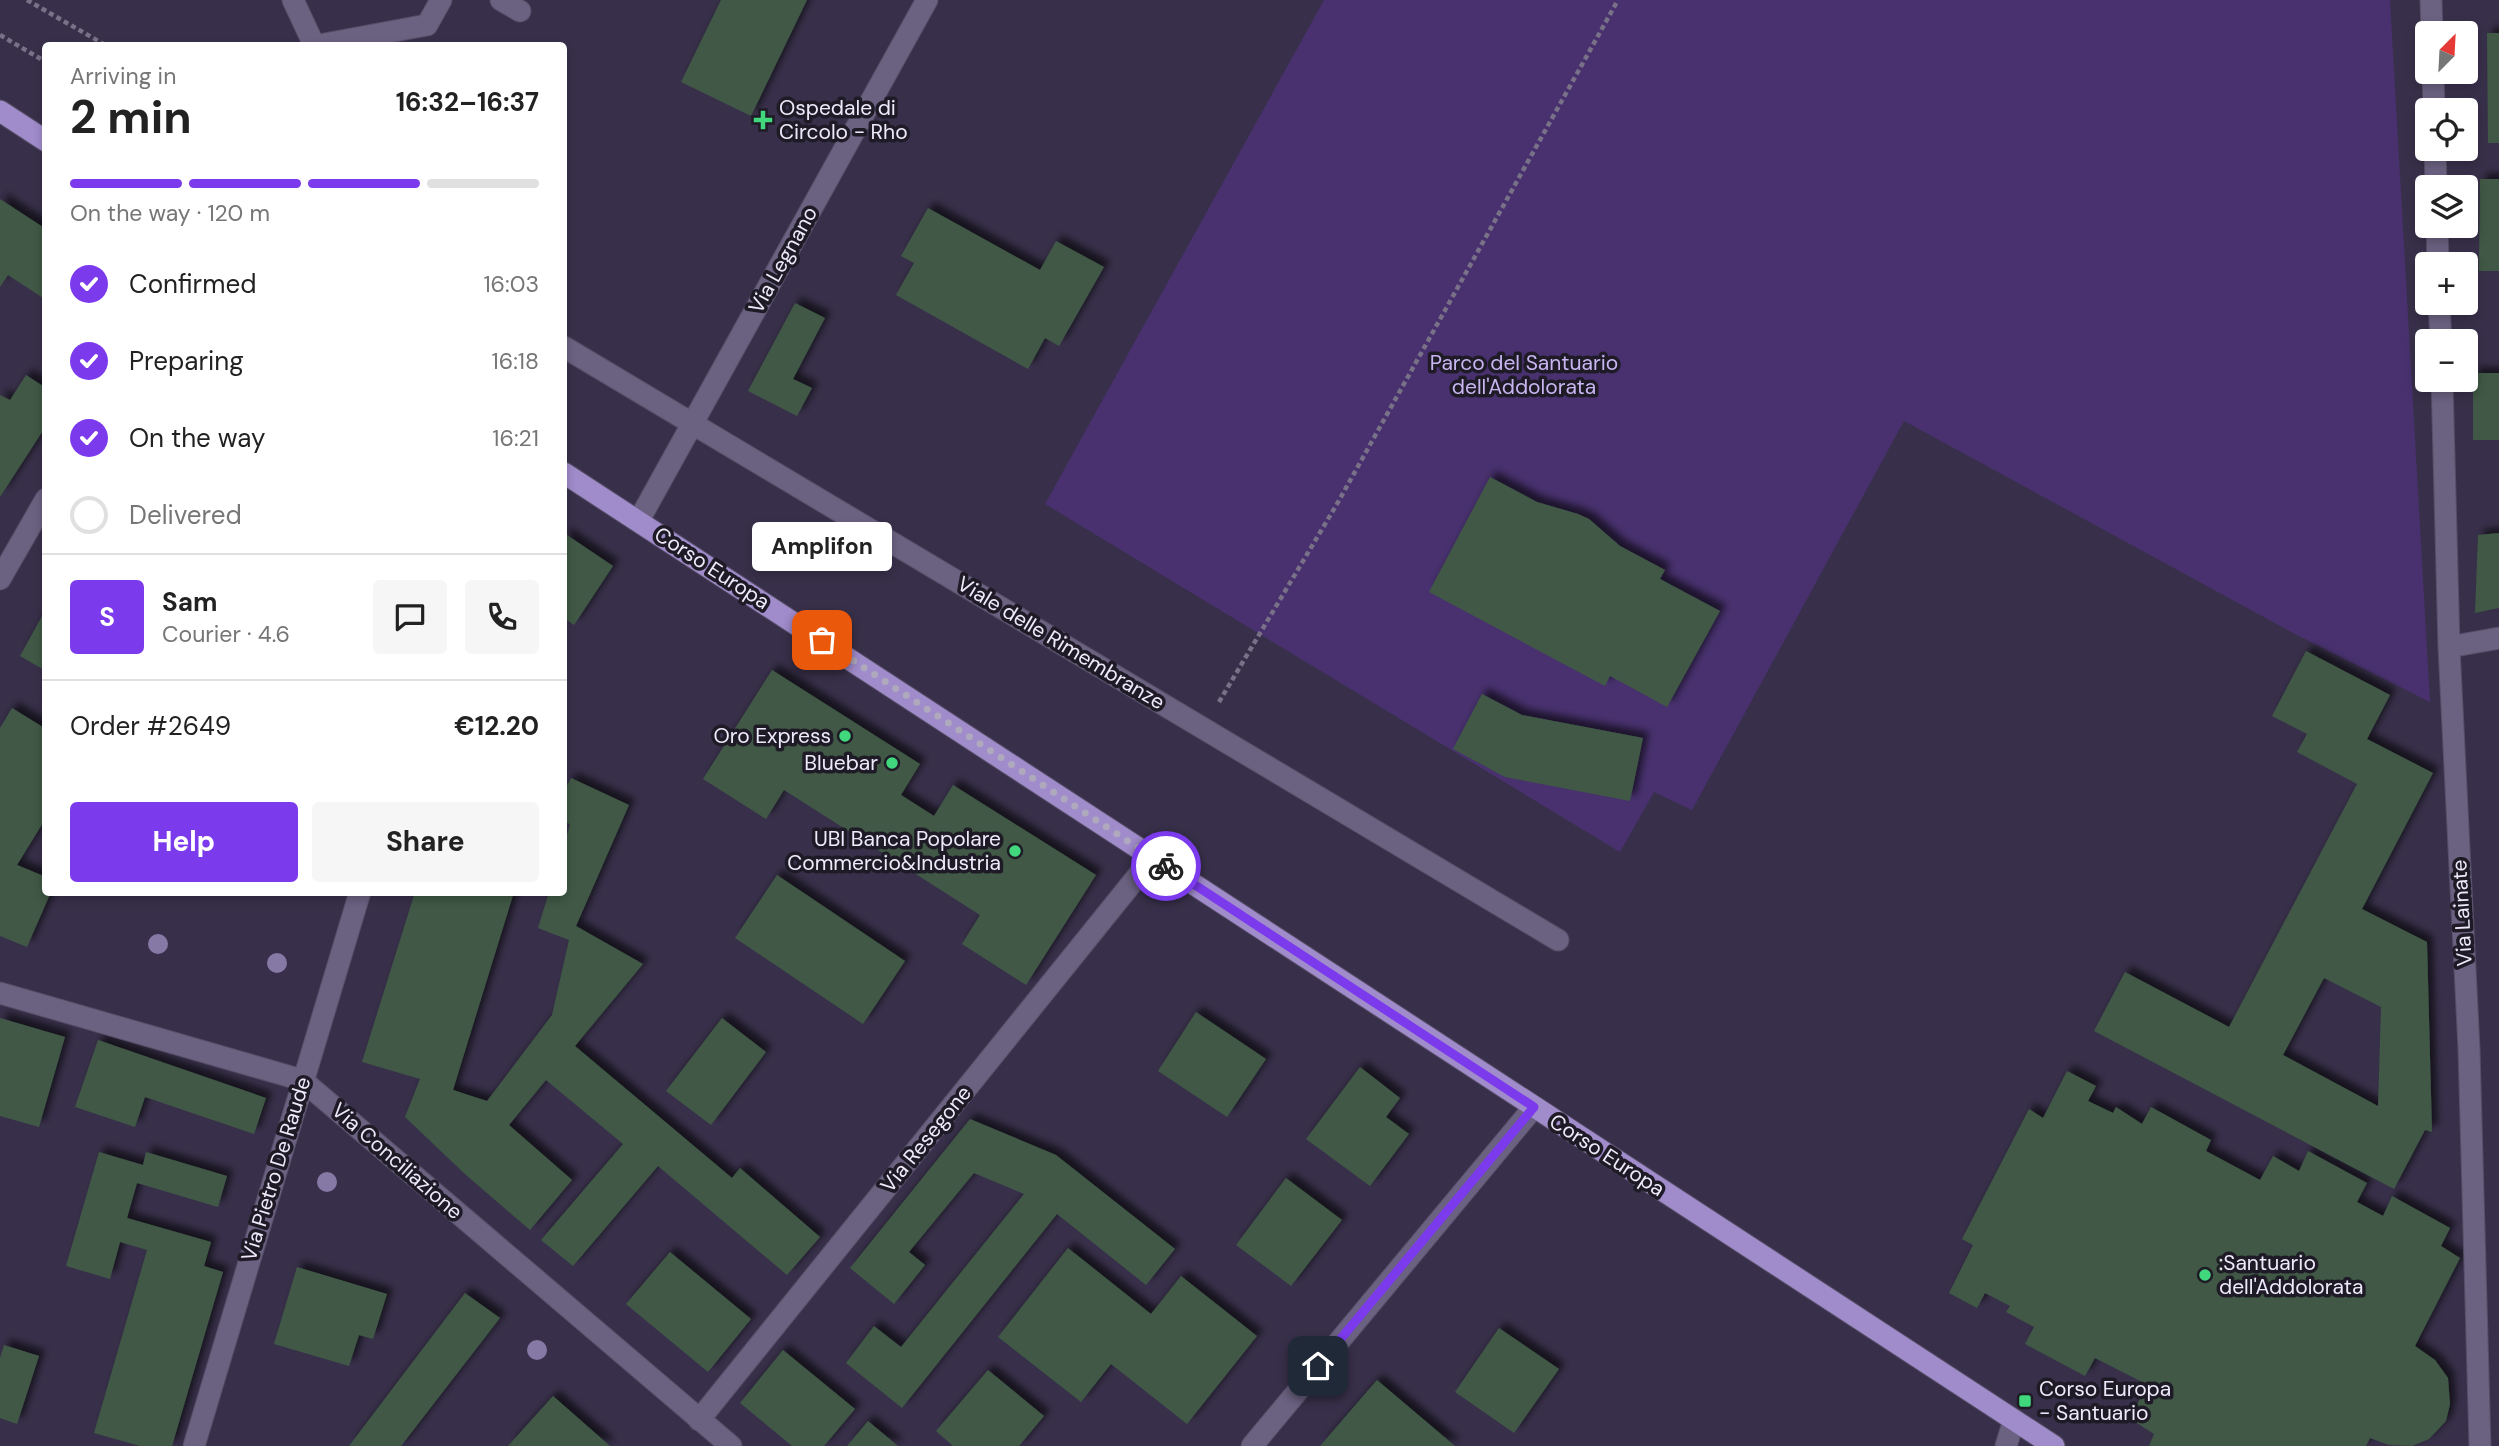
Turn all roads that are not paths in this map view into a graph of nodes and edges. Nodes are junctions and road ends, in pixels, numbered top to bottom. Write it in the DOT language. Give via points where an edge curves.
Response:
graph roads {
  1 [pos="293,0"];
  2 [pos="441,0"];
  3 [pos="501,0"];
  4 [pos="926,0"];
  5 [pos="2431,0"];
  6 [pos="520,11"];
  7 [pos="2432,21"];
  8 [pos="313,42"];
  9 [pos="331,42"];
  10 [pos="0,111"];
  11 [pos="42,138"];
  12 [pos="567,348"];
  13 [pos="2442,392"];
  14 [pos="694,423"];
  15 [pos="567,474"];
  16 [pos="42,506"];
  17 [pos="639,520"];
  18 [pos="0,579"];
  19 [pos="2499,638"];
  20 [pos="2449,647"];
  21 [pos="1153,857"];
  22 [pos="359,896"];
  23 [pos="1558,940"];
  24 [pos="0,993"];
  25 [pos="302,1080"];
  26 [pos="1534,1107"];
  27 [pos="699,1420"];
  28 [pos="2014,1420"];
  29 [pos="194,1446"];
  30 [pos="731,1446"];
  31 [pos="1252,1446"];
  32 [pos="2006,1446"];
  33 [pos="2054,1446"];
  34 [pos="2480,1446"];
  1 -- 8 [label="street"];
  2 -- 9 [label="street" via="427,25"];
  3 -- 6 [label="street"];
  4 -- 14 [label="street, Via Legnano"];
  5 -- 7 [label="street"];
  10 -- 11 [label="main road"];
  12 -- 14 [label="street, Viale delle Rimembranze"];
  13 -- 20 [label="street, Via Lainate"];
  14 -- 17 [label="street, Via Legnano"];
  14 -- 23 [label="street, Viale delle Rimembranze"];
  15 -- 17 [label="main road, Corso Europa"];
  16 -- 18 [label="street"];
  17 -- 21 [label="main road, Corso Europa"];
  19 -- 20 [label="street"];
  20 -- 34 [label="street, Via Lainate" via="2469,1049"];
  21 -- 26 [label="main road, Corso Europa"];
  21 -- 27 [label="street, Via Resegone"];
  22 -- 25 [label="street, Via Pietro De Raude"];
  24 -- 25 [label="street, Via Conciliazione"];
  25 -- 27 [label="street, Via Conciliazione"];
  25 -- 29 [label="street, Via Pietro De Raude"];
  26 -- 28 [label="main road, Corso Europa"];
  26 -- 31 [label="street"];
  27 -- 30 [label="street, Via Conciliazione"];
  28 -- 32 [label="street"];
  28 -- 33 [label="main road, Corso Europa"];
}
